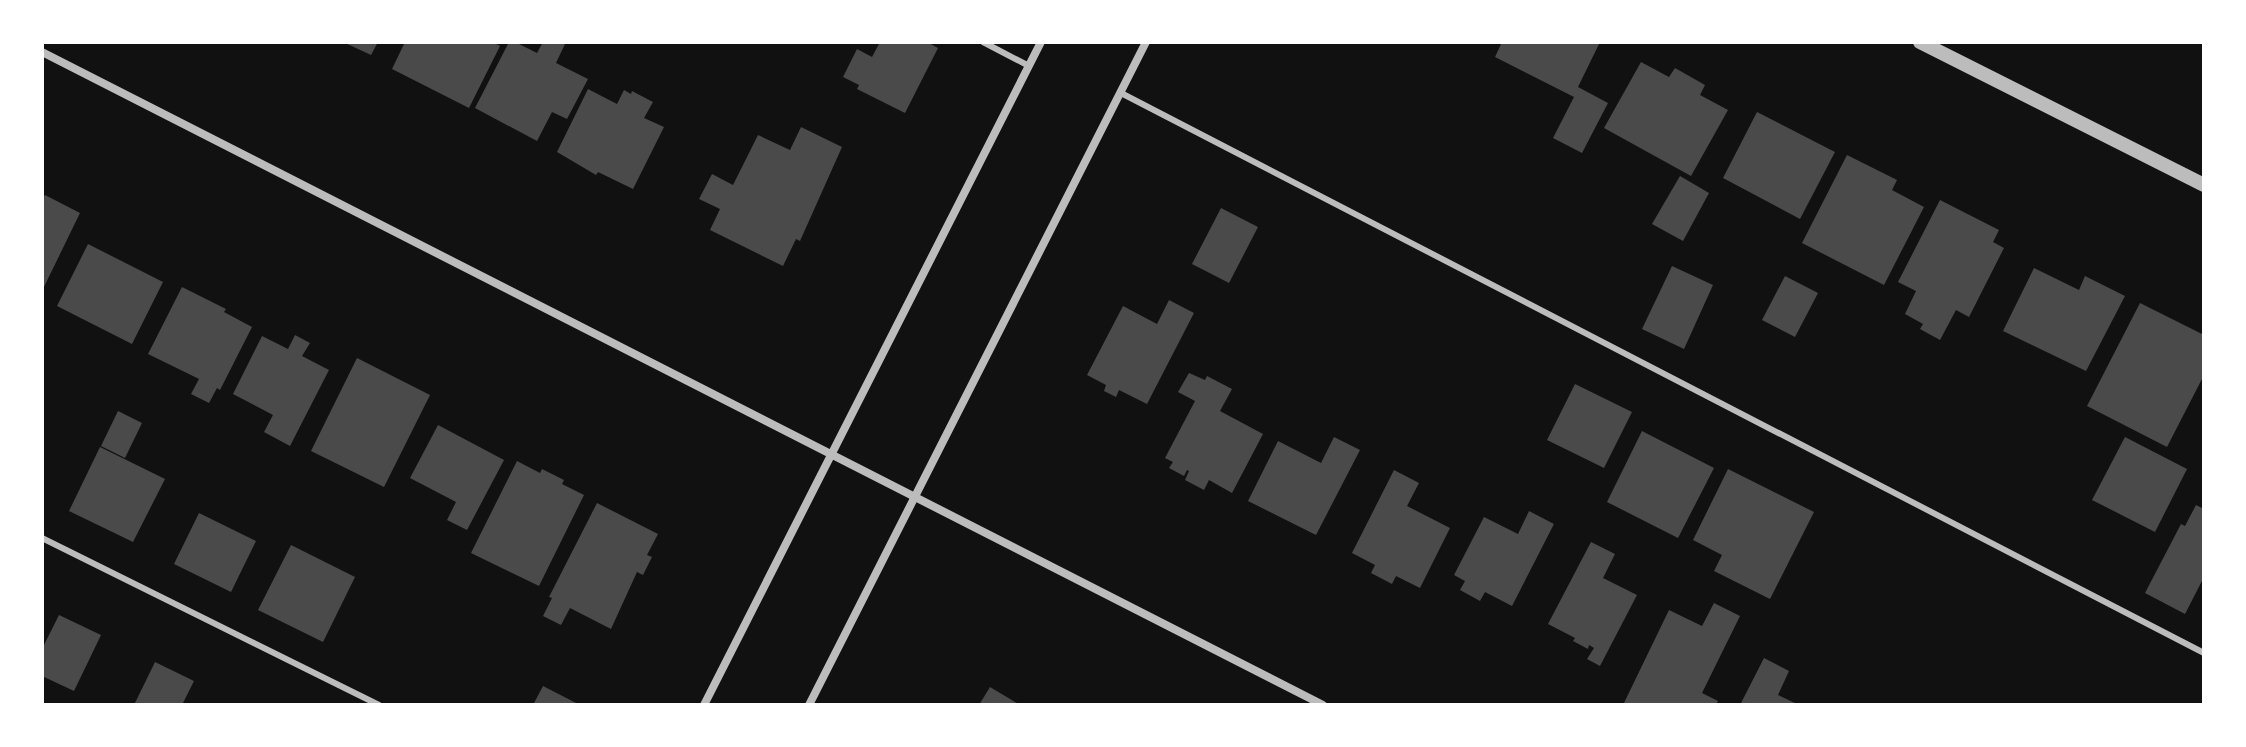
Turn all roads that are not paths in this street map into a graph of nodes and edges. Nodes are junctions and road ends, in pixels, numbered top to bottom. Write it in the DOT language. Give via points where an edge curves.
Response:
graph roads {
  1 [pos="983,42"];
  2 [pos="1041,42"];
  3 [pos="1146,42"];
  4 [pos="1920,42"];
  5 [pos="42,52"];
  6 [pos="1029,66"];
  7 [pos="1121,93"];
  8 [pos="2204,185"];
  9 [pos="832,455"];
  10 [pos="914,498"];
  11 [pos="42,538"];
  12 [pos="2204,653"];
  13 [pos="379,705"];
  14 [pos="704,705"];
  15 [pos="809,705"];
  16 [pos="1323,705"];
  1 -- 6 [label="lane"];
  2 -- 6 [label="street"];
  3 -- 7 [label="street"];
  4 -- 8 [label="street"];
  5 -- 9 [label="street"];
  6 -- 9 [label="street"];
  7 -- 10 [label="street"];
  7 -- 12 [label="lane"];
  9 -- 10 [label="street"];
  9 -- 14 [label="street"];
  10 -- 15 [label="street"];
  10 -- 16 [label="street"];
  11 -- 13 [label="lane"];
}
